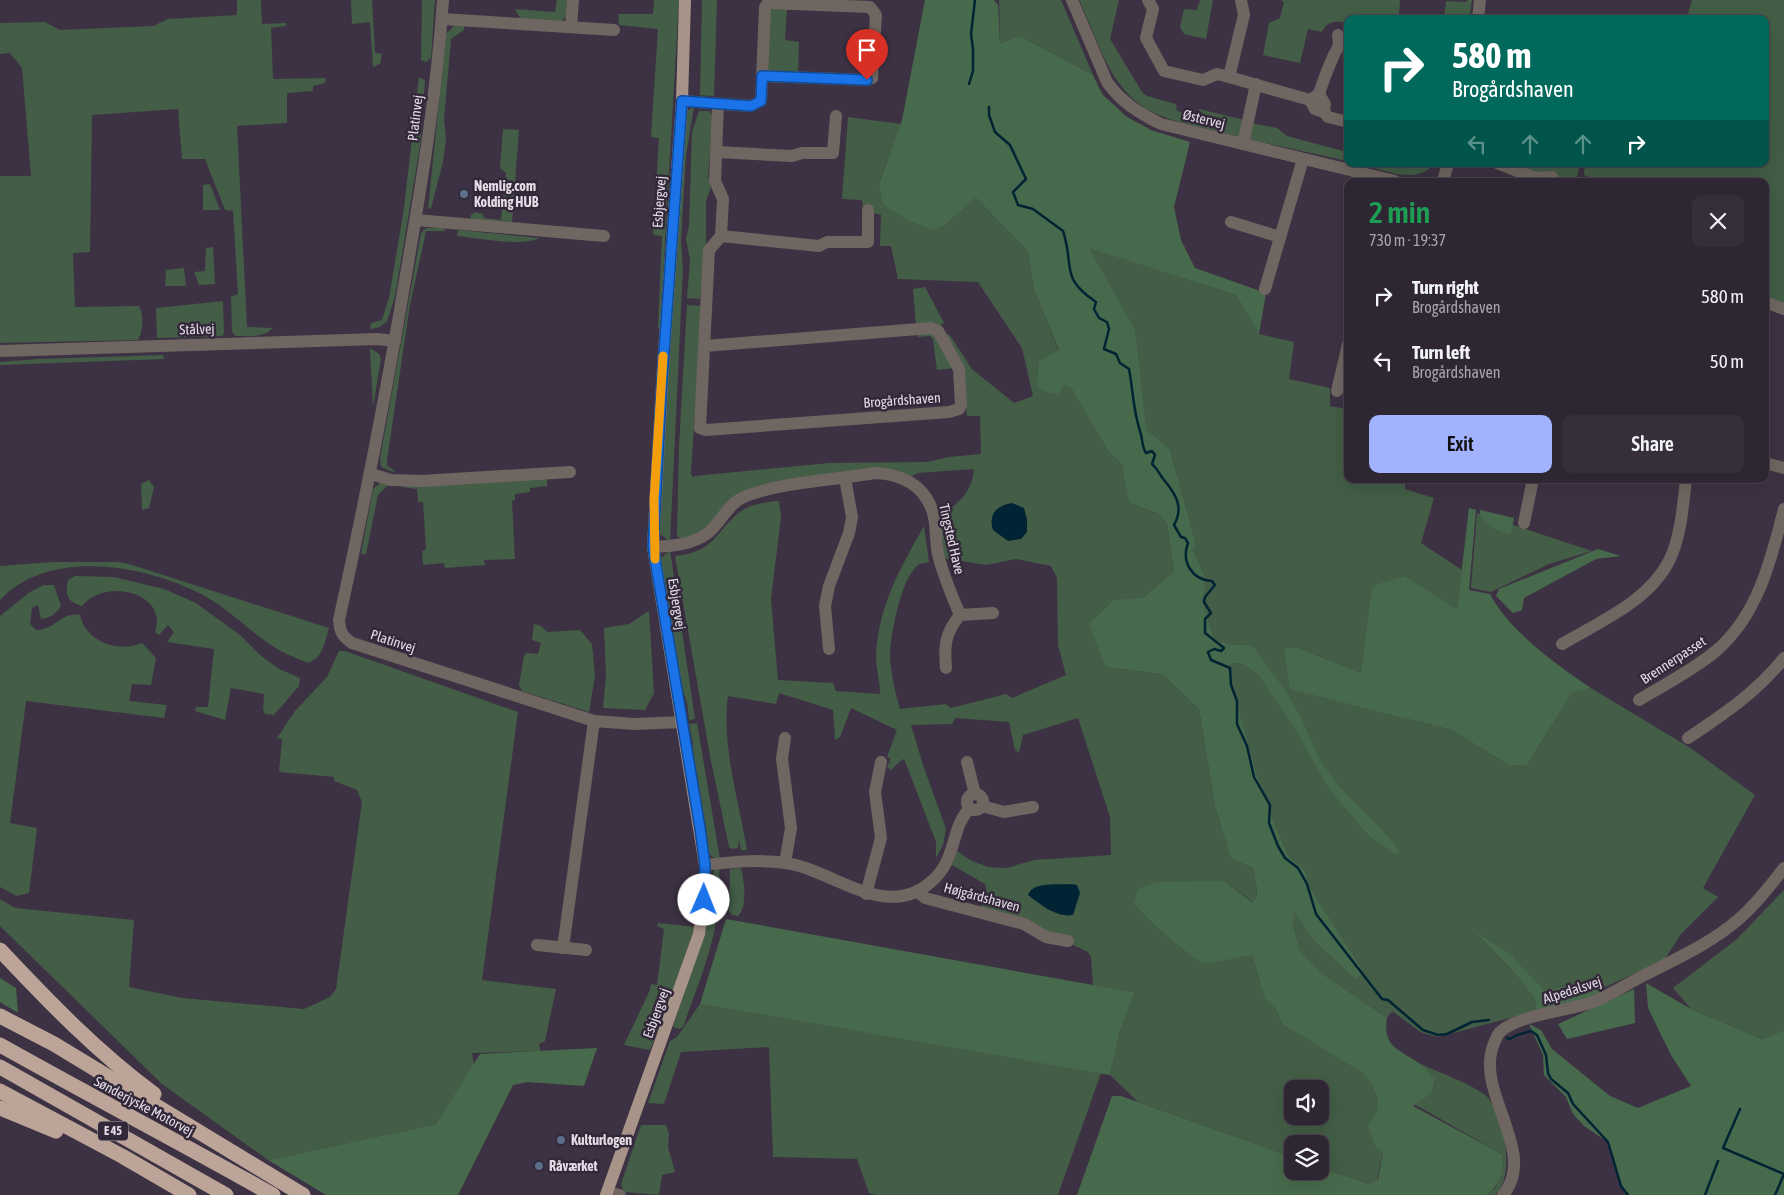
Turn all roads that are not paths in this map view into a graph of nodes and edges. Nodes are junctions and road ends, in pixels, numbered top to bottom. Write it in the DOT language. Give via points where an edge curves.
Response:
graph roads {
  1 [pos="443,0"];
  2 [pos="573,0"];
  3 [pos="685,0"];
  4 [pos="1072,0"];
  5 [pos="1148,0"];
  6 [pos="1241,0"];
  7 [pos="1480,0"];
  8 [pos="1478,15"];
  9 [pos="442,20"];
  10 [pos="572,27"];
  11 [pos="614,30"];
  12 [pos="1338,35"];
  13 [pos="762,76"];
  14 [pos="1229,77"];
  15 [pos="1256,84"];
  16 [pos="1314,97"];
  17 [pos="682,101"];
  18 [pos="718,104"];
  19 [pos="836,116"];
  20 [pos="1344,121"];
  21 [pos="1242,144"];
  22 [pos="717,152"];
  23 [pos="1303,159"];
  24 [pos="1507,167"];
  25 [pos="1381,178"];
  26 [pos="1536,178"];
  27 [pos="1536,178"];
  28 [pos="1552,178"];
  29 [pos="868,210"];
  30 [pos="416,220"];
  31 [pos="1231,222"];
  32 [pos="604,236"];
  33 [pos="721,236"];
  34 [pos="1280,237"];
  35 [pos="1265,289"];
  36 [pos="1769,303"];
  37 [pos="1784,309"];
  38 [pos="395,341"];
  39 [pos="705,346"];
  40 [pos="0,350"];
  41 [pos="1344,361"];
  42 [pos="1337,391"];
  43 [pos="1769,464"];
  44 [pos="1784,468"];
  45 [pos="570,472"];
  46 [pos="370,474"];
  47 [pos="845,478"];
  48 [pos="1533,483"];
  49 [pos="1685,483"];
  50 [pos="1784,509"];
  51 [pos="1524,523"];
  52 [pos="653,547"];
  53 [pos="993,613"];
  54 [pos="960,615"];
  55 [pos="1562,644"];
  56 [pos="829,649"];
  57 [pos="1784,658"];
  58 [pos="946,668"];
  59 [pos="1639,700"];
  60 [pos="594,721"];
  61 [pos="682,722"];
  62 [pos="784,738"];
  63 [pos="1688,738"];
  64 [pos="882,762"];
  65 [pos="967,762"];
  66 [pos="976,807"];
  67 [pos="1033,807"];
  68 [pos="785,863"];
  69 [pos="705,865"];
  70 [pos="1784,868"];
  71 [pos="917,891"];
  72 [pos="866,894"];
  73 [pos="1068,941"];
  74 [pos="537,945"];
  75 [pos="563,948"];
  76 [pos="0,950"];
  77 [pos="586,950"];
  78 [pos="0,1016"];
  79 [pos="0,1045"];
  80 [pos="0,1067"];
  81 [pos="0,1091"];
  82 [pos="0,1108"];
  83 [pos="219,1143"];
  84 [pos="611,1194"];
  85 [pos="188,1195"];
  86 [pos="226,1195"];
  87 [pos="273,1195"];
  88 [pos="302,1195"];
  89 [pos="1503,1195"];
  1 -- 9 [label="street, Platinvej"];
  2 -- 10 [label="street"];
  3 -- 17 [label="main road, Esbjergvej"];
  4 -- 21 [label="street, Østervej" via="1107,82 1127,105 1161,124"];
  5 -- 14 [label="street" via="1153,9 1146,38 1164,71 1203,80 1217,74"];
  6 -- 14 [label="street" via="1244,15"];
  7 -- 8 [label="street"];
  9 -- 10 [label="street"];
  9 -- 30 [label="street, Platinvej"];
  10 -- 11 [label="street"];
  12 -- 16 [label="street" via="1339,46"];
  13 -- 13 [label="street" via="765,7 768,3 870,7 874,10 872,78"];
  13 -- 18 [label="street" via="761,101 756,104"];
  14 -- 15 [label="street"];
  15 -- 16 [label="street"];
  15 -- 21 [label="street"];
  16 -- 20 [label="street" via="1325,104 1324,112 1328,117"];
  17 -- 18 [label="street"];
  17 -- 52 [label="main road, Esbjergvej" via="660,399"];
  18 -- 22 [label="street, Brogårdshaven"];
  19 -- 22 [label="street" via="833,153 792,156"];
  21 -- 23 [label="street, Østervej"];
  22 -- 33 [label="street, Brogårdshaven" via="715,181 723,199"];
  23 -- 25 [label="street, Østervej"];
  23 -- 34 [label="street"];
  24 -- 26 [label="street"];
  27 -- 28 [label="street"];
  29 -- 33 [label="street" via="868,242 827,242 820,246"];
  30 -- 32 [label="street"];
  30 -- 38 [label="street, Platinvej"];
  31 -- 34 [label="street"];
  33 -- 39 [label="street, Brogårdshaven" via="710,250"];
  34 -- 35 [label="street"];
  36 -- 37 [label="street"];
  38 -- 40 [label="street, Stålvej"];
  38 -- 46 [label="street, Platinvej"];
  39 -- 39 [label="street, Brogårdshaven" via="699,422 700,428 706,430 949,412 961,405 960,369 938,331 931,328"];
  41 -- 42 [label="street"];
  43 -- 44 [label="street"];
  45 -- 46 [label="street" via="421,481 391,480"];
  46 -- 60 [label="street, Platinvej" via="339,620 343,637 352,643"];
  47 -- 52 [label="street, Tingsted Have" via="778,488 744,497 733,504 708,532 694,540 679,546"];
  47 -- 54 [label="street, Tingsted Have" via="890,474 915,485 927,498 934,514 943,574"];
  47 -- 56 [label="street" via="852,517 825,606"];
  48 -- 51 [label="street"];
  49 -- 55 [label="street" via="1670,561 1655,581 1633,602"];
  50 -- 59 [label="street, Brennerpasset" via="1770,561 1758,592 1740,623 1717,650"];
  52 -- 61 [label="main road, Esbjergvej"];
  53 -- 54 [label="street"];
  54 -- 58 [label="street" via="947,634 944,646"];
  57 -- 63 [label="street" via="1766,680 1738,705"];
  60 -- 61 [label="street, Platinvej" via="635,724"];
  60 -- 75 [label="street"];
  61 -- 69 [label="main road, Esbjergvej"];
  62 -- 68 [label="street" via="782,759 791,825"];
  64 -- 72 [label="street" via="875,792 881,838"];
  65 -- 66 [label="street" via="975,794 982,798"];
  66 -- 67 [label="street" via="1004,812"];
  66 -- 71 [label="street, Højgårdshaven" via="962,816 943,871"];
  68 -- 69 [label="street, Højgårdshaven" via="742,861"];
  68 -- 72 [label="street, Højgårdshaven" via="823,873"];
  69 -- 84 [label="main road, Esbjergvej" via="699,934"];
  70 -- 89 [label="street, Alpedalsvej" via="1757,902 1737,920 1687,953 1593,1002 1515,1024 1500,1033 1488,1066 1490,1083 1511,1142 1512,1179"];
  71 -- 72 [label="street, Højgårdshaven" via="889,897"];
  71 -- 73 [label="street, Højgårdshaven" via="925,898 1024,924 1046,937"];
  74 -- 75 [label="street"];
  75 -- 77 [label="street"];
  76 -- 83 [label="highway" via="107,1057"];
  78 -- 83 [label="highway" via="54,1044"];
  79 -- 87 [label="highway, Sønderjyske Motorvej / E 45"];
  80 -- 86 [label="highway, E 45"];
  81 -- 85 [label="highway"];
  82 -- 85 [label="highway" via="41,1124"];
  83 -- 88 [label="highway"];
}
